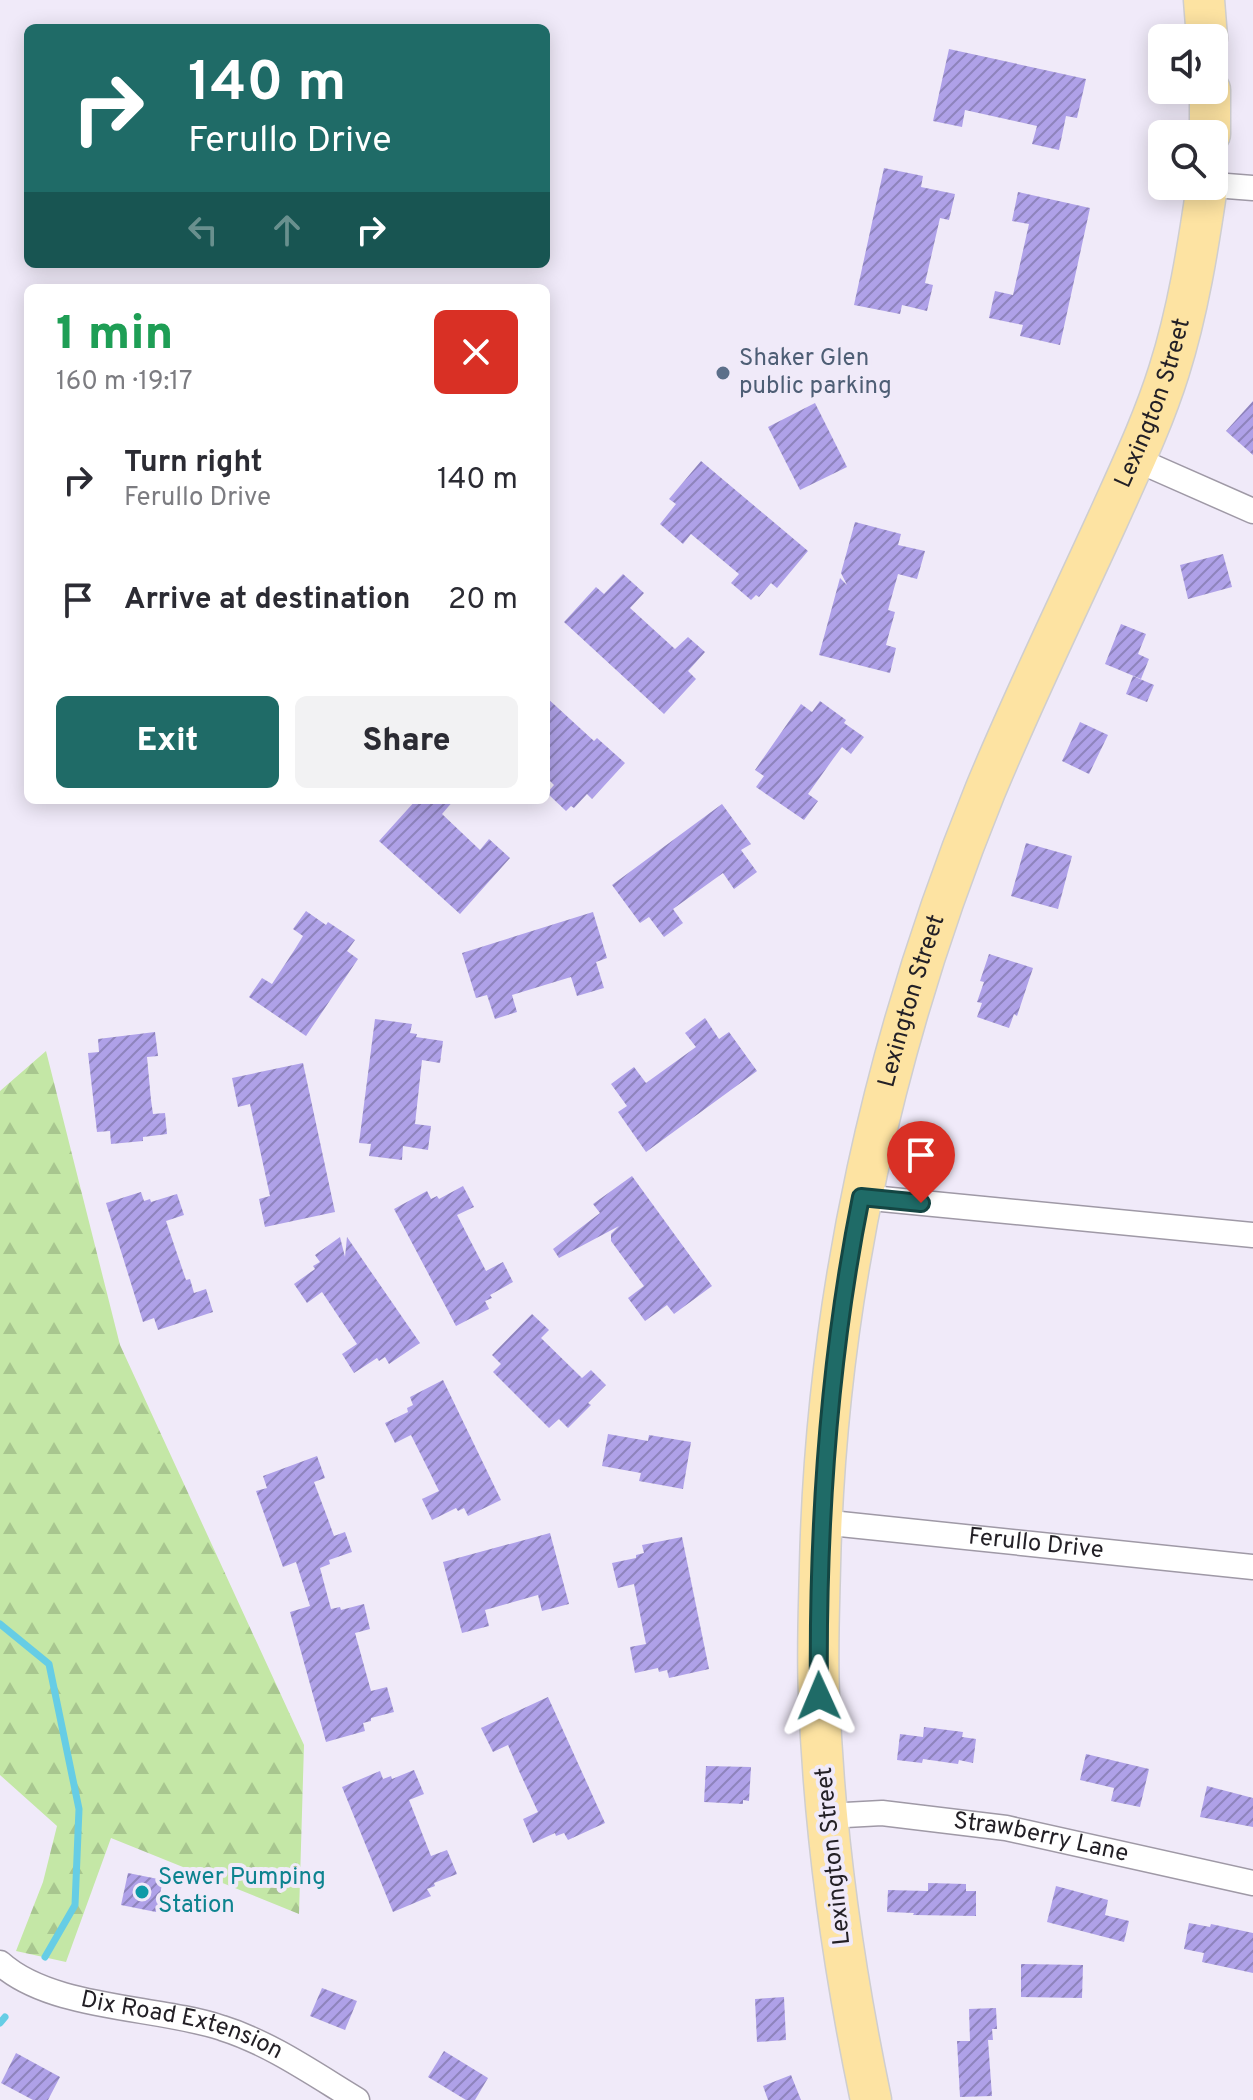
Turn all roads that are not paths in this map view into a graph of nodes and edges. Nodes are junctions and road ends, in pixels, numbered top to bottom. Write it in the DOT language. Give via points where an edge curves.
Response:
graph roads {
  1 [pos="1204,0"];
  2 [pos="1206,24"];
  3 [pos="1228,186"];
  4 [pos="1253,188"];
  5 [pos="1205,200"];
  6 [pos="1135,459"];
  7 [pos="1253,511"];
  8 [pos="861,1197"];
  9 [pos="1253,1235"];
  10 [pos="821,1522"];
  11 [pos="1253,1567"];
  12 [pos="827,1816"];
  13 [pos="1253,1883"];
  14 [pos="0,1963"];
  15 [pos="357,2100"];
  16 [pos="871,2100"];
  1 -- 2 [label="main road"];
  3 -- 4 [label="street"];
  5 -- 6 [label="main road, Lexington Street" via="1181,326"];
  6 -- 7 [label="street"];
  6 -- 8 [label="main road, Lexington Street" via="1008,738 953,875 902,1027"];
  8 -- 9 [label="street"];
  8 -- 10 [label="main road, Lexington Street" via="831,1388"];
  10 -- 11 [label="street, Ferullo Drive"];
  10 -- 12 [label="main road, Lexington Street" via="819,1696"];
  12 -- 13 [label="street, Strawberry Lane" via="882,1813 1006,1828"];
  12 -- 16 [label="main road, Lexington Street" via="846,1970"];
  14 -- 15 [label="street, Dix Road Extension" via="31,1983 82,1999 224,2028"];
}
